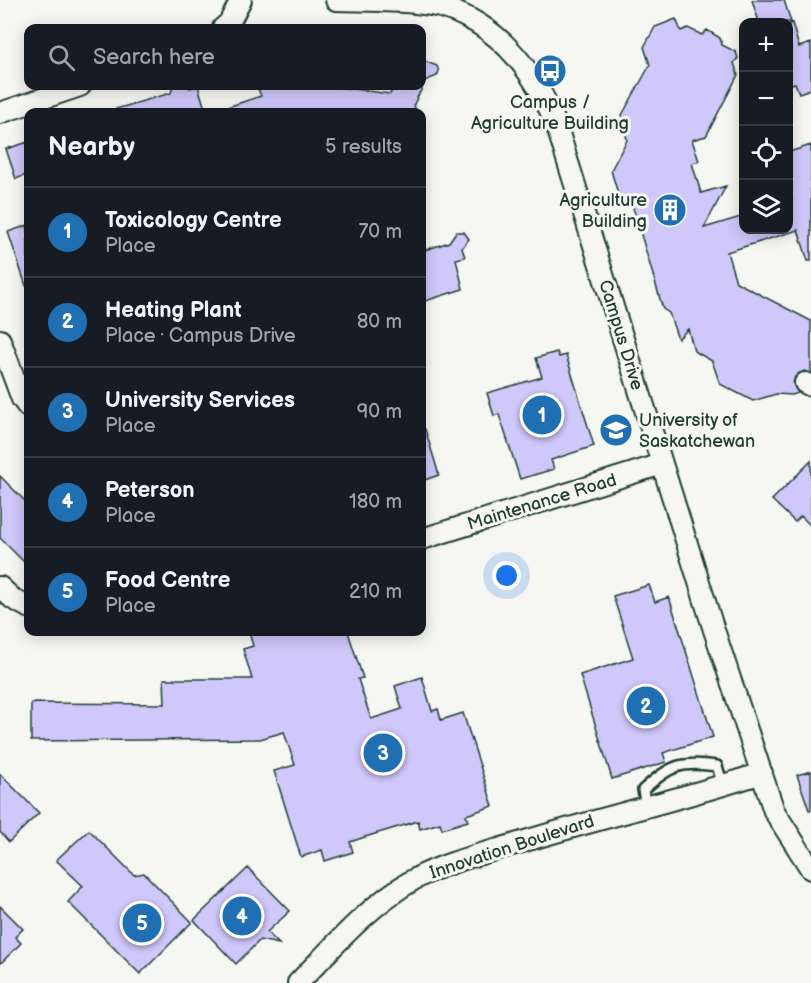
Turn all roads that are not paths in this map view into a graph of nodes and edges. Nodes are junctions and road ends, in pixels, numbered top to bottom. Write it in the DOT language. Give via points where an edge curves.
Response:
graph roads {
  1 [pos="241,0"];
  2 [pos="336,0"];
  3 [pos="228,24"];
  4 [pos="68,90"];
  5 [pos="0,113"];
  6 [pos="1,343"];
  7 [pos="24,402"];
  8 [pos="662,464"];
  9 [pos="426,537"];
  10 [pos="0,587"];
  11 [pos="24,605"];
  12 [pos="762,773"];
  13 [pos="723,785"];
  14 [pos="646,807"];
  15 [pos="811,869"];
  16 [pos="298,983"];
  1 -- 3 [label="street"];
  2 -- 8 [label="street, Campus Drive" via="402,1 441,7 495,36 526,68 556,124"];
  4 -- 5 [label="street"];
  6 -- 7 [label="street"];
  8 -- 9 [label="street, Maintenance Road"];
  8 -- 12 [label="street, Campus Drive"];
  10 -- 11 [label="street"];
  12 -- 13 [label="street, Innovation Boulevard"];
  12 -- 15 [label="street, Campus Drive" via="774,811"];
  13 -- 14 [label="street, Innovation Boulevard"];
  13 -- 14 [label="lane" via="717,766 689,762 657,777 643,790"];
  14 -- 16 [label="street, Innovation Boulevard" via="446,864 415,879 361,918"];
}
